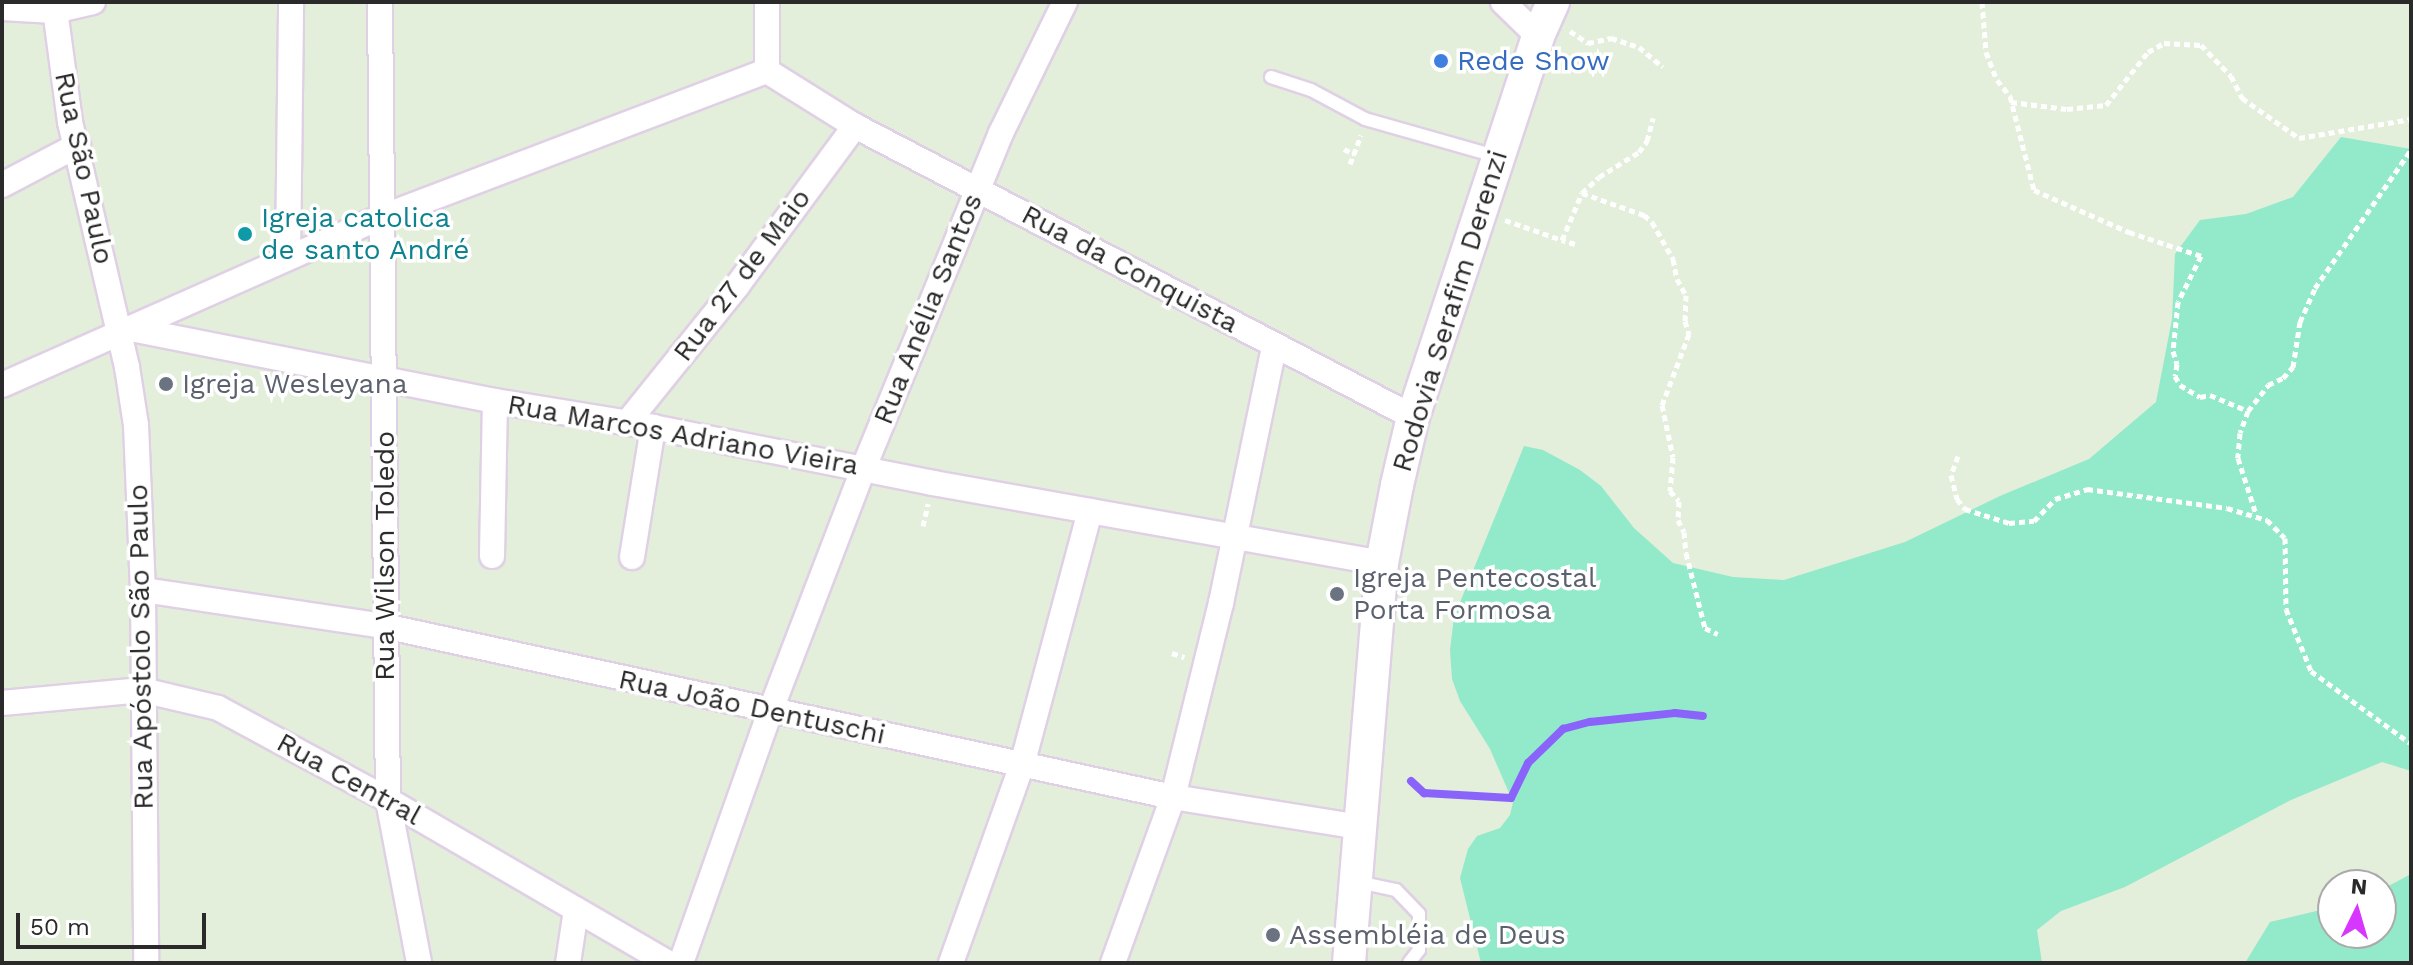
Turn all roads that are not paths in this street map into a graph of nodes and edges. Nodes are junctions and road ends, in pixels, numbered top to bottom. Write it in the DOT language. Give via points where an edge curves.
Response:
graph roads {
  1 [pos="93,2"];
  2 [pos="291,2"];
  3 [pos="380,2"];
  4 [pos="767,2"];
  5 [pos="1065,2"];
  6 [pos="1503,2"];
  7 [pos="54,6"];
  8 [pos="2,8"];
  9 [pos="1547,17"];
  10 [pos="767,71"];
  11 [pos="1271,77"];
  12 [pos="855,126"];
  13 [pos="78,145"];
  14 [pos="1498,157"];
  15 [pos="2,185"];
  16 [pos="978,187"];
  17 [pos="382,217"];
  18 [pos="288,257"];
  19 [pos="126,331"];
  20 [pos="1274,346"];
  21 [pos="384,379"];
  22 [pos="2,385"];
  23 [pos="495,401"];
  24 [pos="1413,417"];
  25 [pos="627,423"];
  26 [pos="653,427"];
  27 [pos="864,467"];
  28 [pos="1090,511"];
  29 [pos="1234,539"];
  30 [pos="492,556"];
  31 [pos="632,557"];
  32 [pos="1382,563"];
  33 [pos="143,590"];
  34 [pos="384,626"];
  35 [pos="142,690"];
  36 [pos="2,703"];
  37 [pos="770,712"];
  38 [pos="1022,765"];
  39 [pos="1173,797"];
  40 [pos="388,800"];
  41 [pos="1360,827"];
  42 [pos="1356,881"];
  43 [pos="576,910"];
  44 [pos="146,963"];
  45 [pos="419,963"];
  46 [pos="568,963"];
  47 [pos="668,963"];
  48 [pos="681,963"];
  49 [pos="951,963"];
  50 [pos="1113,963"];
  51 [pos="1349,963"];
  52 [pos="1409,963"];
  1 -- 7 [label="street"];
  2 -- 18 [label="street"];
  3 -- 17 [label="street, Rua Wilson Toledo"];
  4 -- 10 [label="street"];
  5 -- 16 [label="street, Rua Anélia Santos"];
  6 -- 9 [label="street"];
  7 -- 8 [label="street"];
  7 -- 13 [label="street, Rua São Paulo"];
  9 -- 14 [label="main road, Rodovia Serafim Derenzi"];
  10 -- 12 [label="street, Rua da Conquista"];
  10 -- 17 [label="street"];
  11 -- 14 [label="lane" via="1311,90 1365,119"];
  12 -- 16 [label="street, Rua da Conquista"];
  12 -- 25 [label="street, Rua 27 de Maio"];
  13 -- 15 [label="street"];
  13 -- 19 [label="street, Rua São Paulo"];
  14 -- 24 [label="main road, Rodovia Serafim Derenzi"];
  16 -- 20 [label="street, Rua da Conquista"];
  16 -- 27 [label="street, Rua Anélia Santos"];
  17 -- 18 [label="street"];
  17 -- 21 [label="street, Rua Wilson Toledo"];
  18 -- 19 [label="street"];
  19 -- 21 [label="street, Rua Marcos Adriano Vieira"];
  19 -- 22 [label="street"];
  19 -- 33 [label="street, Rua Apóstolo São Paulo"];
  20 -- 24 [label="street, Rua da Conquista"];
  20 -- 29 [label="street"];
  21 -- 23 [label="street, Rua Marcos Adriano Vieira"];
  21 -- 34 [label="street, Rua Wilson Toledo"];
  23 -- 25 [label="street, Rua Marcos Adriano Vieira"];
  23 -- 30 [label="street"];
  24 -- 32 [label="main road, Rodovia Serafim Derenzi"];
  25 -- 26 [label="street, Rua Marcos Adriano Vieira"];
  26 -- 27 [label="street, Rua Marcos Adriano Vieira"];
  26 -- 31 [label="street"];
  27 -- 28 [label="street, Rua Marcos Adriano Vieira"];
  27 -- 37 [label="street, Rua Anélia Santos"];
  28 -- 29 [label="street, Rua Marcos Adriano Vieira"];
  28 -- 38 [label="street"];
  29 -- 32 [label="street, Rua Marcos Adriano Vieira"];
  29 -- 39 [label="street"];
  32 -- 41 [label="main road, Rodovia Serafim Derenzi"];
  33 -- 34 [label="street, Rua João Dentuschi"];
  33 -- 35 [label="street, Rua Apóstolo São Paulo"];
  34 -- 37 [label="street, Rua João Dentuschi"];
  34 -- 40 [label="street, Rua Wilson Toledo"];
  35 -- 36 [label="street, Rua Central"];
  35 -- 40 [label="street, Rua Central" via="235,715"];
  35 -- 44 [label="street, Rua Apóstolo São Paulo"];
  37 -- 38 [label="street, Rua João Dentuschi"];
  37 -- 48 [label="street, Rua Anélia Santos"];
  38 -- 39 [label="street, Rua João Dentuschi"];
  38 -- 49 [label="street"];
  39 -- 41 [label="street, Rua João Dentuschi"];
  39 -- 50 [label="street"];
  40 -- 43 [label="street, Rua Central"];
  40 -- 45 [label="street, Rua Wilson Toledo"];
  41 -- 42 [label="main road, Rodovia Serafim Derenzi"];
  42 -- 51 [label="main road, Rodovia Serafim Derenzi"];
  42 -- 52 [label="lane" via="1396,890 1419,914 1419,950"];
  43 -- 46 [label="street"];
  43 -- 47 [label="street, Rua Central"];
}
